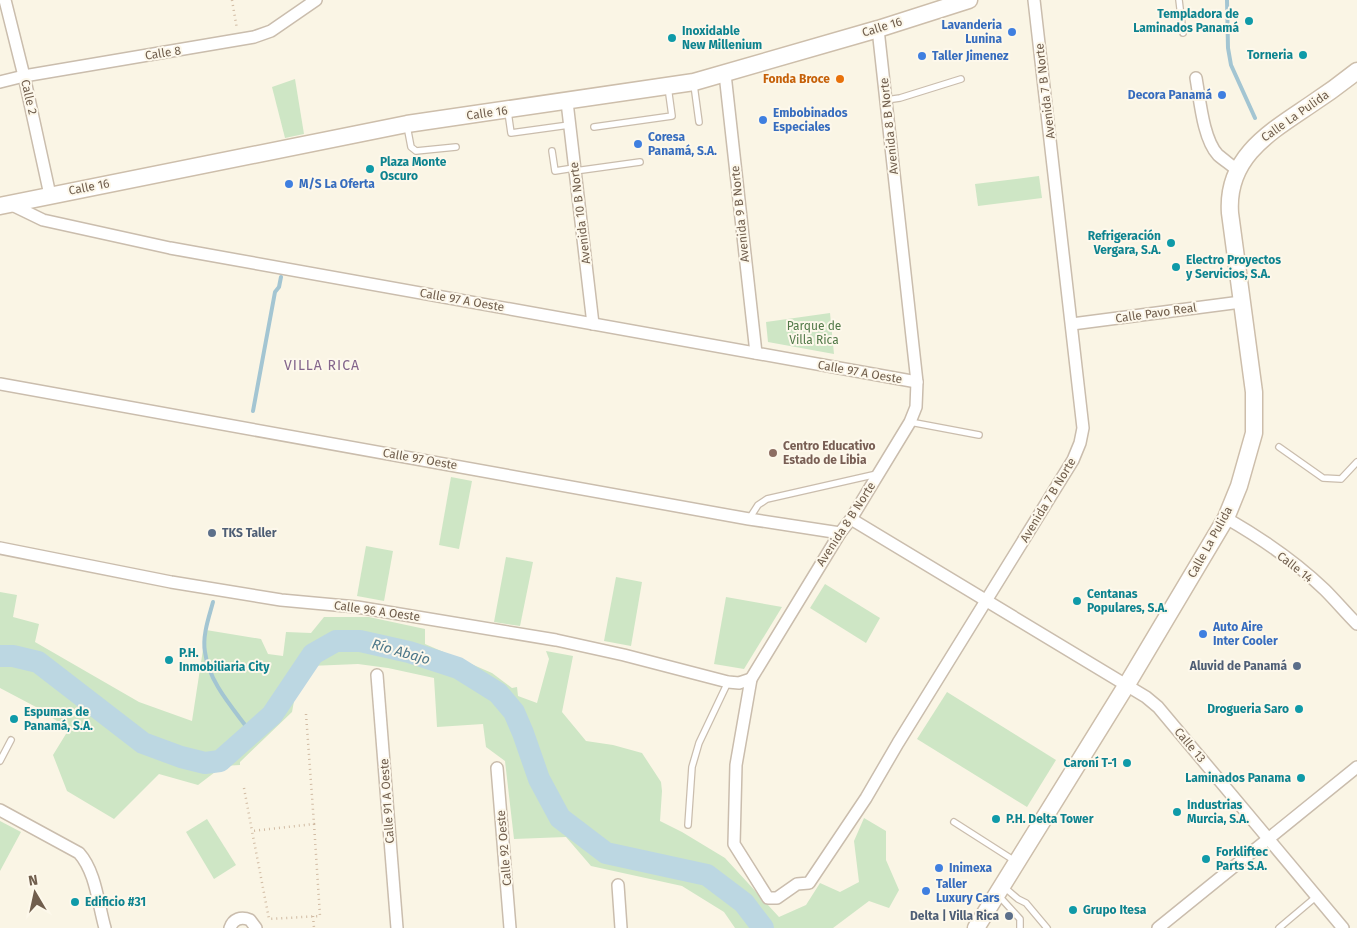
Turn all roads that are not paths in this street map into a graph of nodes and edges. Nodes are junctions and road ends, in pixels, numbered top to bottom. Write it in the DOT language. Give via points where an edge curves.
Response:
graph roads {
  1 [pos="5,0"];
  2 [pos="316,0"];
  3 [pos="969,0"];
  4 [pos="1034,0"];
  5 [pos="1179,0"];
  6 [pos="878,29"];
  7 [pos="1183,34"];
  8 [pos="1357,71"];
  9 [pos="725,74"];
  10 [pos="24,76"];
  11 [pos="1196,78"];
  12 [pos="960,79"];
  13 [pos="0,82"];
  14 [pos="694,82"];
  15 [pos="668,87"];
  16 [pos="886,100"];
  17 [pos="566,102"];
  18 [pos="507,110"];
  19 [pos="699,122"];
  20 [pos="406,124"];
  21 [pos="569,126"];
  22 [pos="594,127"];
  23 [pos="456,147"];
  24 [pos="552,151"];
  25 [pos="640,162"];
  26 [pos="575,170"];
  27 [pos="1237,170"];
  28 [pos="50,195"];
  29 [pos="5,205"];
  30 [pos="1241,302"];
  31 [pos="593,324"];
  32 [pos="1072,324"];
  33 [pos="756,353"];
  34 [pos="917,382"];
  35 [pos="0,384"];
  36 [pos="910,422"];
  37 [pos="979,435"];
  38 [pos="1279,447"];
  39 [pos="1357,462"];
  40 [pos="878,473"];
  41 [pos="1226,518"];
  42 [pos="749,519"];
  43 [pos="851,519"];
  44 [pos="840,532"];
  45 [pos="0,548"];
  46 [pos="985,601"];
  47 [pos="1357,624"];
  48 [pos="377,675"];
  49 [pos="751,679"];
  50 [pos="728,682"];
  51 [pos="1126,686"];
  52 [pos="11,740"];
  53 [pos="0,760"];
  54 [pos="1357,767"];
  55 [pos="497,768"];
  56 [pos="0,810"];
  57 [pos="954,822"];
  58 [pos="688,825"];
  59 [pos="1269,838"];
  60 [pos="1016,862"];
  61 [pos="809,883"];
  62 [pos="618,885"];
  63 [pos="1000,890"];
  64 [pos="1317,896"];
  65 [pos="105,928"];
  66 [pos="230,928"];
  67 [pos="256,928"];
  68 [pos="397,928"];
  69 [pos="510,928"];
  70 [pos="621,928"];
  71 [pos="976,928"];
  72 [pos="1020,928"];
  73 [pos="1047,928"];
  74 [pos="1158,928"];
  75 [pos="1279,928"];
  76 [pos="1343,928"];
  1 -- 10 [label="street, Calle 2"];
  2 -- 10 [label="street, Calle 8" via="271,31 238,40"];
  3 -- 6 [label="main road, Calle 16"];
  4 -- 32 [label="street, Avenida 7 B Norte"];
  5 -- 7 [label="lane"];
  6 -- 9 [label="main road, Calle 16"];
  6 -- 16 [label="street, Avenida 8 B Norte"];
  8 -- 27 [label="main road, Calle La Pulida" via="1255,145"];
  9 -- 14 [label="main road, Calle 16"];
  9 -- 33 [label="street, Avenida 9 B Norte"];
  10 -- 13 [label="street, Calle 8"];
  10 -- 28 [label="street, Calle 2"];
  11 -- 27 [label="street" via="1212,146"];
  12 -- 16 [label="lane"];
  14 -- 15 [label="main road, Calle 16"];
  14 -- 19 [label="lane"];
  15 -- 17 [label="main road, Calle 16"];
  15 -- 22 [label="lane" via="672,116"];
  16 -- 34 [label="street, Avenida 8 B Norte"];
  17 -- 18 [label="main road, Calle 16"];
  17 -- 21 [label="street, Avenida 10 B Norte"];
  18 -- 20 [label="main road, Calle 16"];
  18 -- 21 [label="lane" via="511,133"];
  20 -- 23 [label="lane" via="411,147 416,151"];
  20 -- 28 [label="main road, Calle 16"];
  21 -- 26 [label="street, Avenida 10 B Norte"];
  24 -- 26 [label="lane" via="554,171"];
  25 -- 26 [label="lane"];
  26 -- 31 [label="street, Avenida 10 B Norte"];
  27 -- 30 [label="main road, Calle La Pulida" via="1229,202"];
  28 -- 29 [label="main road, Calle 16"];
  29 -- 31 [label="street, Calle 97 A Oeste" via="43,220 170,248"];
  30 -- 32 [label="street, Calle Pavo Real"];
  30 -- 41 [label="main road, Calle La Pulida" via="1254,392 1254,433"];
  31 -- 33 [label="street, Calle 97 A Oeste"];
  32 -- 46 [label="street, Avenida 7 B Norte" via="1083,428 1080,443 1073,460"];
  33 -- 34 [label="street, Calle 97 A Oeste"];
  34 -- 36 [label="street, Avenida 8 B Norte" via="916,407"];
  35 -- 42 [label="street, Calle 97 Oeste"];
  36 -- 37 [label="lane"];
  36 -- 40 [label="street, Avenida 8 B Norte"];
  38 -- 39 [label="lane" via="1323,478 1341,479"];
  40 -- 42 [label="lane" via="767,499 758,505"];
  40 -- 43 [label="street, Avenida 8 B Norte"];
  41 -- 47 [label="street, Calle 14" via="1303,572"];
  41 -- 51 [label="main road, Calle La Pulida"];
  42 -- 44 [label="street, Calle 97 Oeste"];
  43 -- 44 [label="street, Avenida 8 B Norte"];
  43 -- 46 [label="street, Calle 13"];
  44 -- 49 [label="street, Avenida 8 B Norte"];
  45 -- 50 [label="street, Calle 96 A Oeste" via="171,582 281,600 357,607 556,640"];
  46 -- 51 [label="street, Calle 13"];
  46 -- 61 [label="street, Avenida 7 B Norte" via="866,798"];
  48 -- 68 [label="street, Calle 91 A Oeste"];
  49 -- 50 [label="street, Calle 96 A Oeste"];
  49 -- 61 [label="street, Avenida 8 B Norte" via="736,765 734,844 768,898 777,898 798,884"];
  50 -- 58 [label="lane" via="699,743 692,767"];
  51 -- 59 [label="street, Calle 13" via="1158,707"];
  51 -- 60 [label="main road, Calle La Pulida"];
  52 -- 53 [label="lane"];
  54 -- 59 [label="street"];
  55 -- 69 [label="street, Calle 92 Oeste"];
  56 -- 65 [label="street" via="79,853 86,860"];
  57 -- 60 [label="lane"];
  59 -- 64 [label="street, Calle 13"];
  59 -- 74 [label="street"];
  60 -- 63 [label="main road, Calle La Pulida"];
  62 -- 70 [label="street"];
  63 -- 71 [label="main road, Calle La Pulida"];
  63 -- 72 [label="lane" via="1020,919"];
  63 -- 73 [label="lane" via="1026,903"];
  64 -- 75 [label="lane"];
  64 -- 76 [label="street, Calle 13"];
  66 -- 67 [label="street" via="241,918 250,920"];
}
